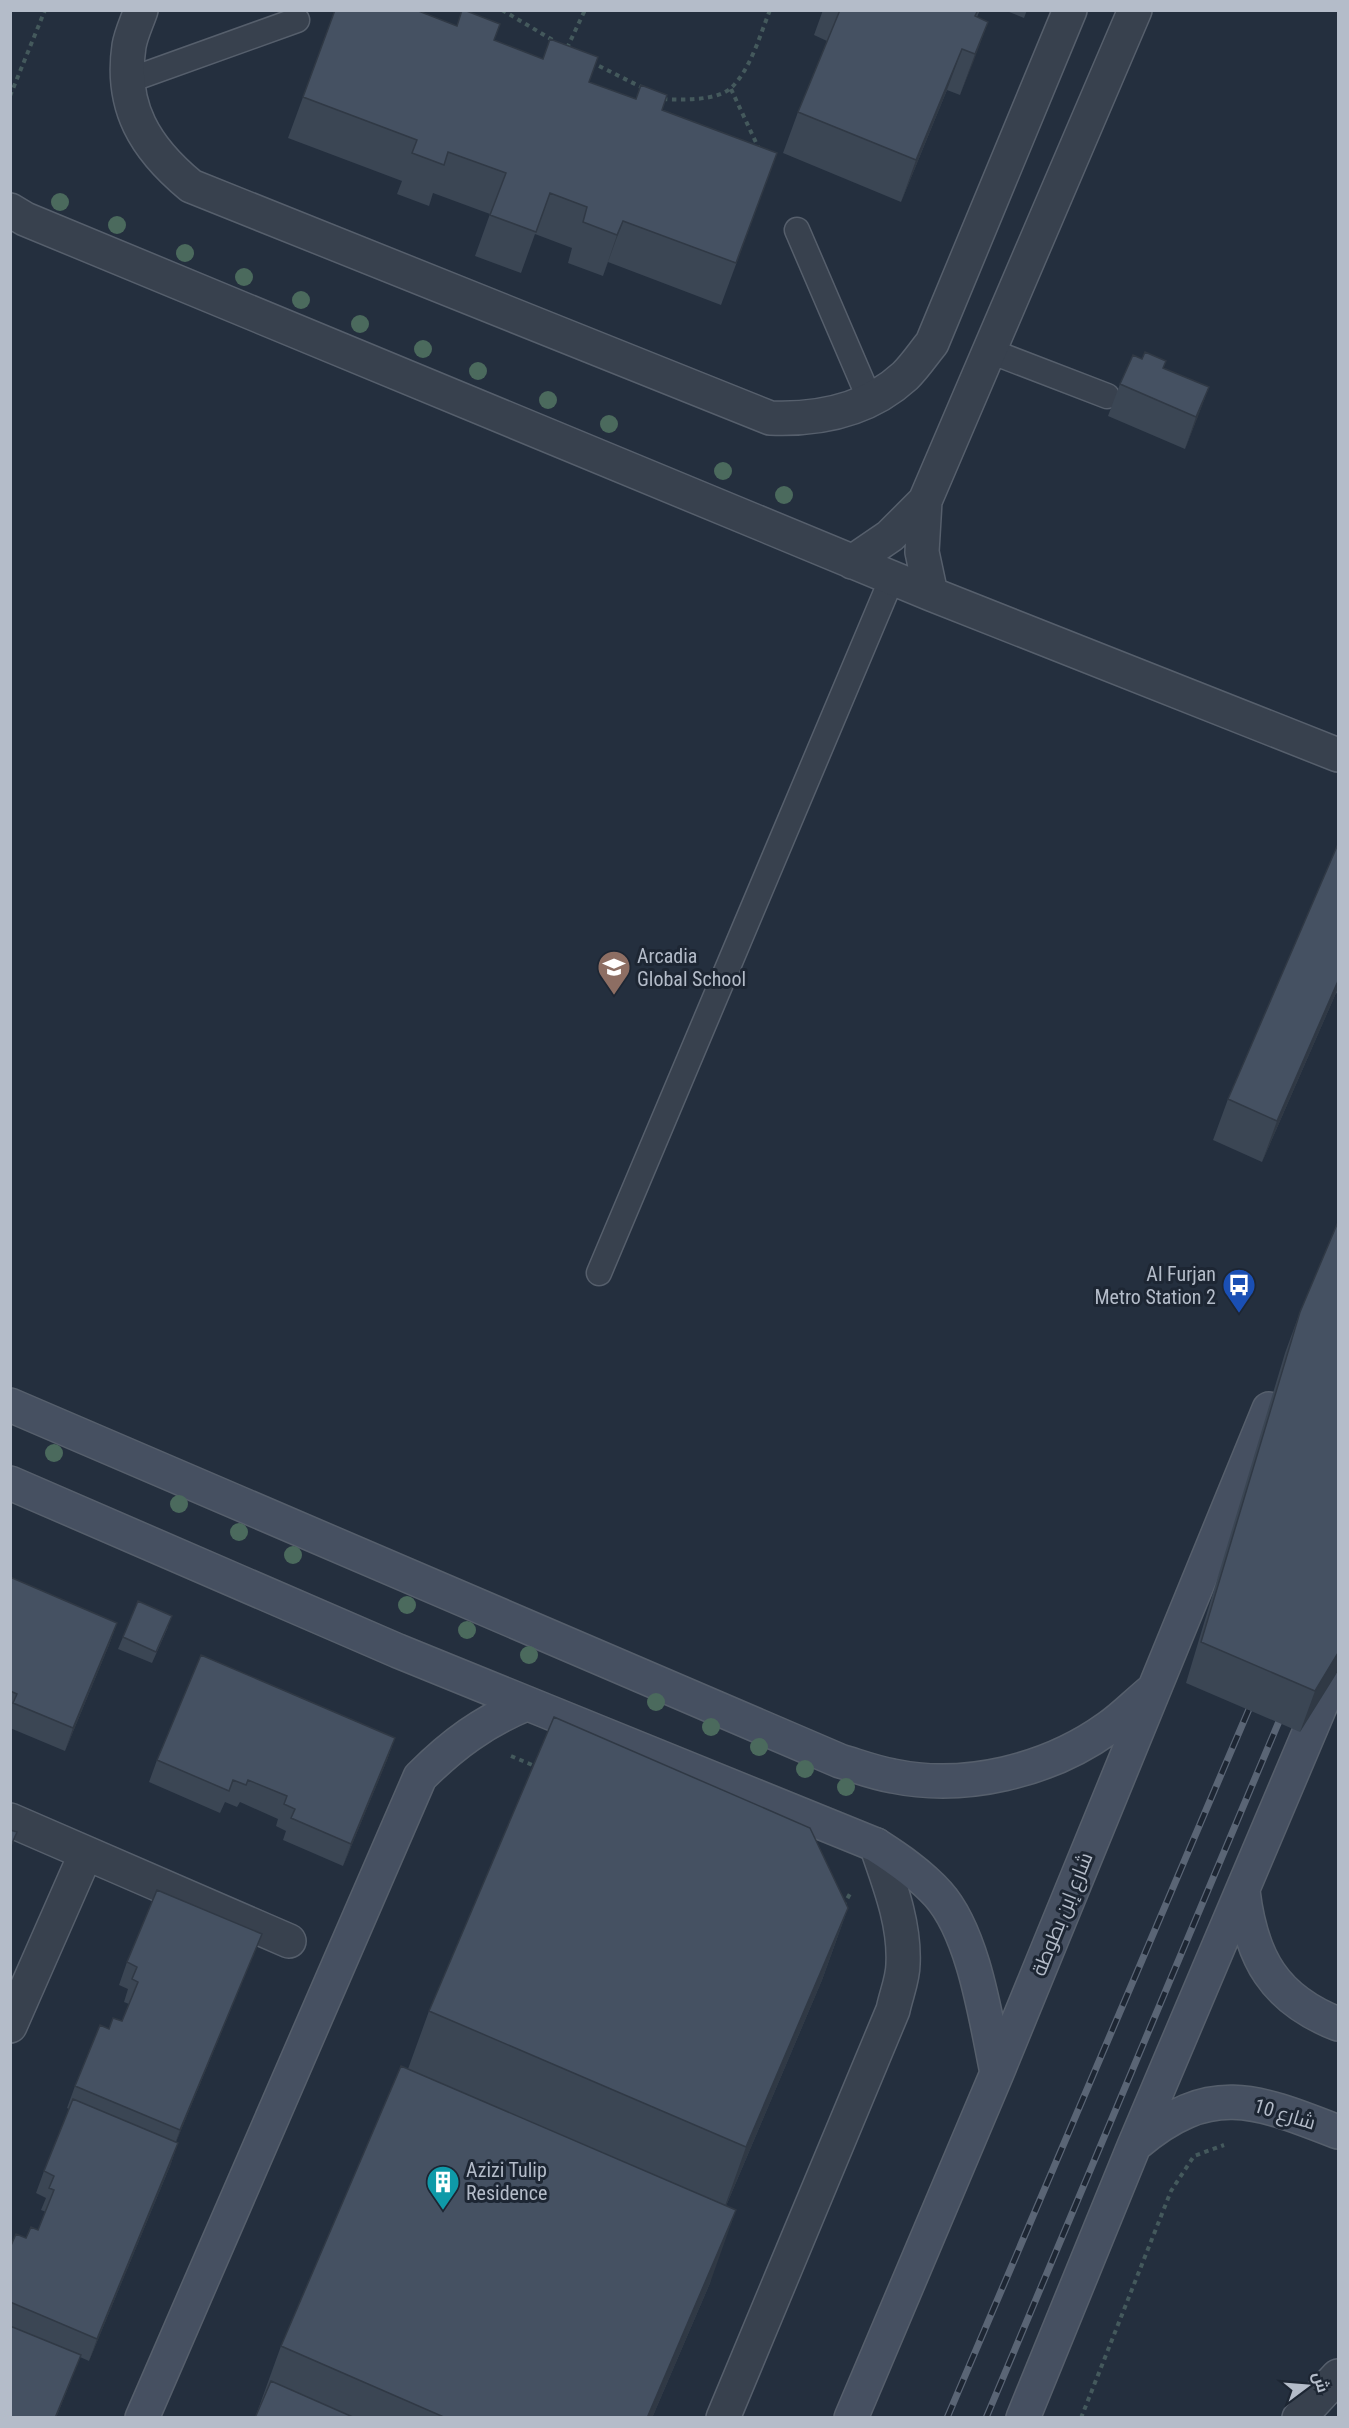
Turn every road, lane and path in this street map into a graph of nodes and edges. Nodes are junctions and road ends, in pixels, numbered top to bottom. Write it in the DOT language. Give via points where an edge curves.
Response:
graph roads {
  1 [pos="45,10"];
  2 [pos="141,10"];
  3 [pos="502,10"];
  4 [pos="585,10"];
  5 [pos="770,10"];
  6 [pos="1070,10"];
  7 [pos="1135,10"];
  8 [pos="297,20"];
  9 [pos="566,49"];
  10 [pos="576,54"];
  11 [pos="586,59"];
  12 [pos="127,81"];
  13 [pos="645,89"];
  14 [pos="731,89"];
  15 [pos="654,94"];
  16 [pos="10,96"];
  17 [pos="761,153"];
  18 [pos="10,210"];
  19 [pos="796,230"];
  20 [pos="990,351"];
  21 [pos="1107,396"];
  22 [pos="870,400"];
  23 [pos="925,501"];
  24 [pos="852,562"];
  25 [pos="892,578"];
  26 [pos="931,594"];
  27 [pos="1338,755"];
  28 [pos="599,1273"];
  29 [pos="10,1406"];
  30 [pos="1269,1409"];
  31 [pos="10,1483"];
  32 [pos="1328,1688"];
  33 [pos="1154,1689"];
  34 [pos="526,1704"];
  35 [pos="517,1758"];
  36 [pos="539,1768"];
  37 [pos="10,1820"];
  38 [pos="876,1845"];
  39 [pos="86,1853"];
  40 [pos="1243,1891"];
  41 [pos="840,1911"];
  42 [pos="289,1941"];
  43 [pos="1338,2024"];
  44 [pos="10,2026"];
  45 [pos="997,2073"];
  46 [pos="1338,2132"];
  47 [pos="1226,2144"];
  48 [pos="1134,2146"];
  49 [pos="1338,2376"];
  50 [pos="142,2418"];
  51 [pos="723,2418"];
  52 [pos="851,2418"];
  53 [pos="1023,2418"];
  54 [pos="1081,2418"];
  55 [pos="1299,2418"];
  1 -- 16 [label="path"];
  2 -- 12 [label="street" via="129,45"];
  3 -- 9 [label="path"];
  4 -- 9 [label="path"];
  5 -- 14 [label="path" via="743,72"];
  6 -- 22 [label="street" via="932,343 904,376"];
  7 -- 20 [label="street"];
  8 -- 12 [label="lane"];
  9 -- 10 [label="path"];
  11 -- 13 [label="path"];
  12 -- 22 [label="street" via="134,112 147,141 166,166 191,186 770,418 821,417"];
  14 -- 15 [label="path" via="706,99 664,99"];
  14 -- 17 [label="path"];
  18 -- 24 [label="street"];
  19 -- 22 [label="lane"];
  20 -- 21 [label="lane"];
  20 -- 23 [label="street"];
  23 -- 24 [label="street" via="890,536"];
  23 -- 26 [label="street" via="922,552"];
  24 -- 25 [label="street"];
  25 -- 26 [label="street"];
  25 -- 28 [label="lane"];
  26 -- 27 [label="street"];
  29 -- 33 [label="street" via="840,1761 893,1776 950,1781 1005,1774 1059,1756 1107,1728"];
  30 -- 33 [label="street, شارع إبن بطوطة"];
  31 -- 34 [label="street"];
  32 -- 40 [label="street"];
  33 -- 45 [label="street, شارع إبن بطوطة"];
  34 -- 38 [label="street"];
  34 -- 50 [label="street" via="461,1738 420,1778"];
  35 -- 36 [label="path"];
  37 -- 39 [label="street"];
  38 -- 41 [label="path"];
  38 -- 45 [label="street" via="909,1867 939,1895 962,1934 978,1981"];
  38 -- 51 [label="street" via="900,1924 903,1965 893,2010"];
  39 -- 42 [label="street"];
  39 -- 44 [label="street"];
  40 -- 43 [label="street" via="1256,1950 1271,1976 1317,2016"];
  40 -- 48 [label="street"];
  45 -- 52 [label="street, شارع إبن بطوطة"];
  46 -- 48 [label="street, شارع 10" via="1277,2108 1246,2102 1216,2103 1185,2111 1158,2125"];
  47 -- 54 [label="path" via="1194,2156 1171,2191"];
  48 -- 53 [label="street"];
  49 -- 55 [label="street"];
}
